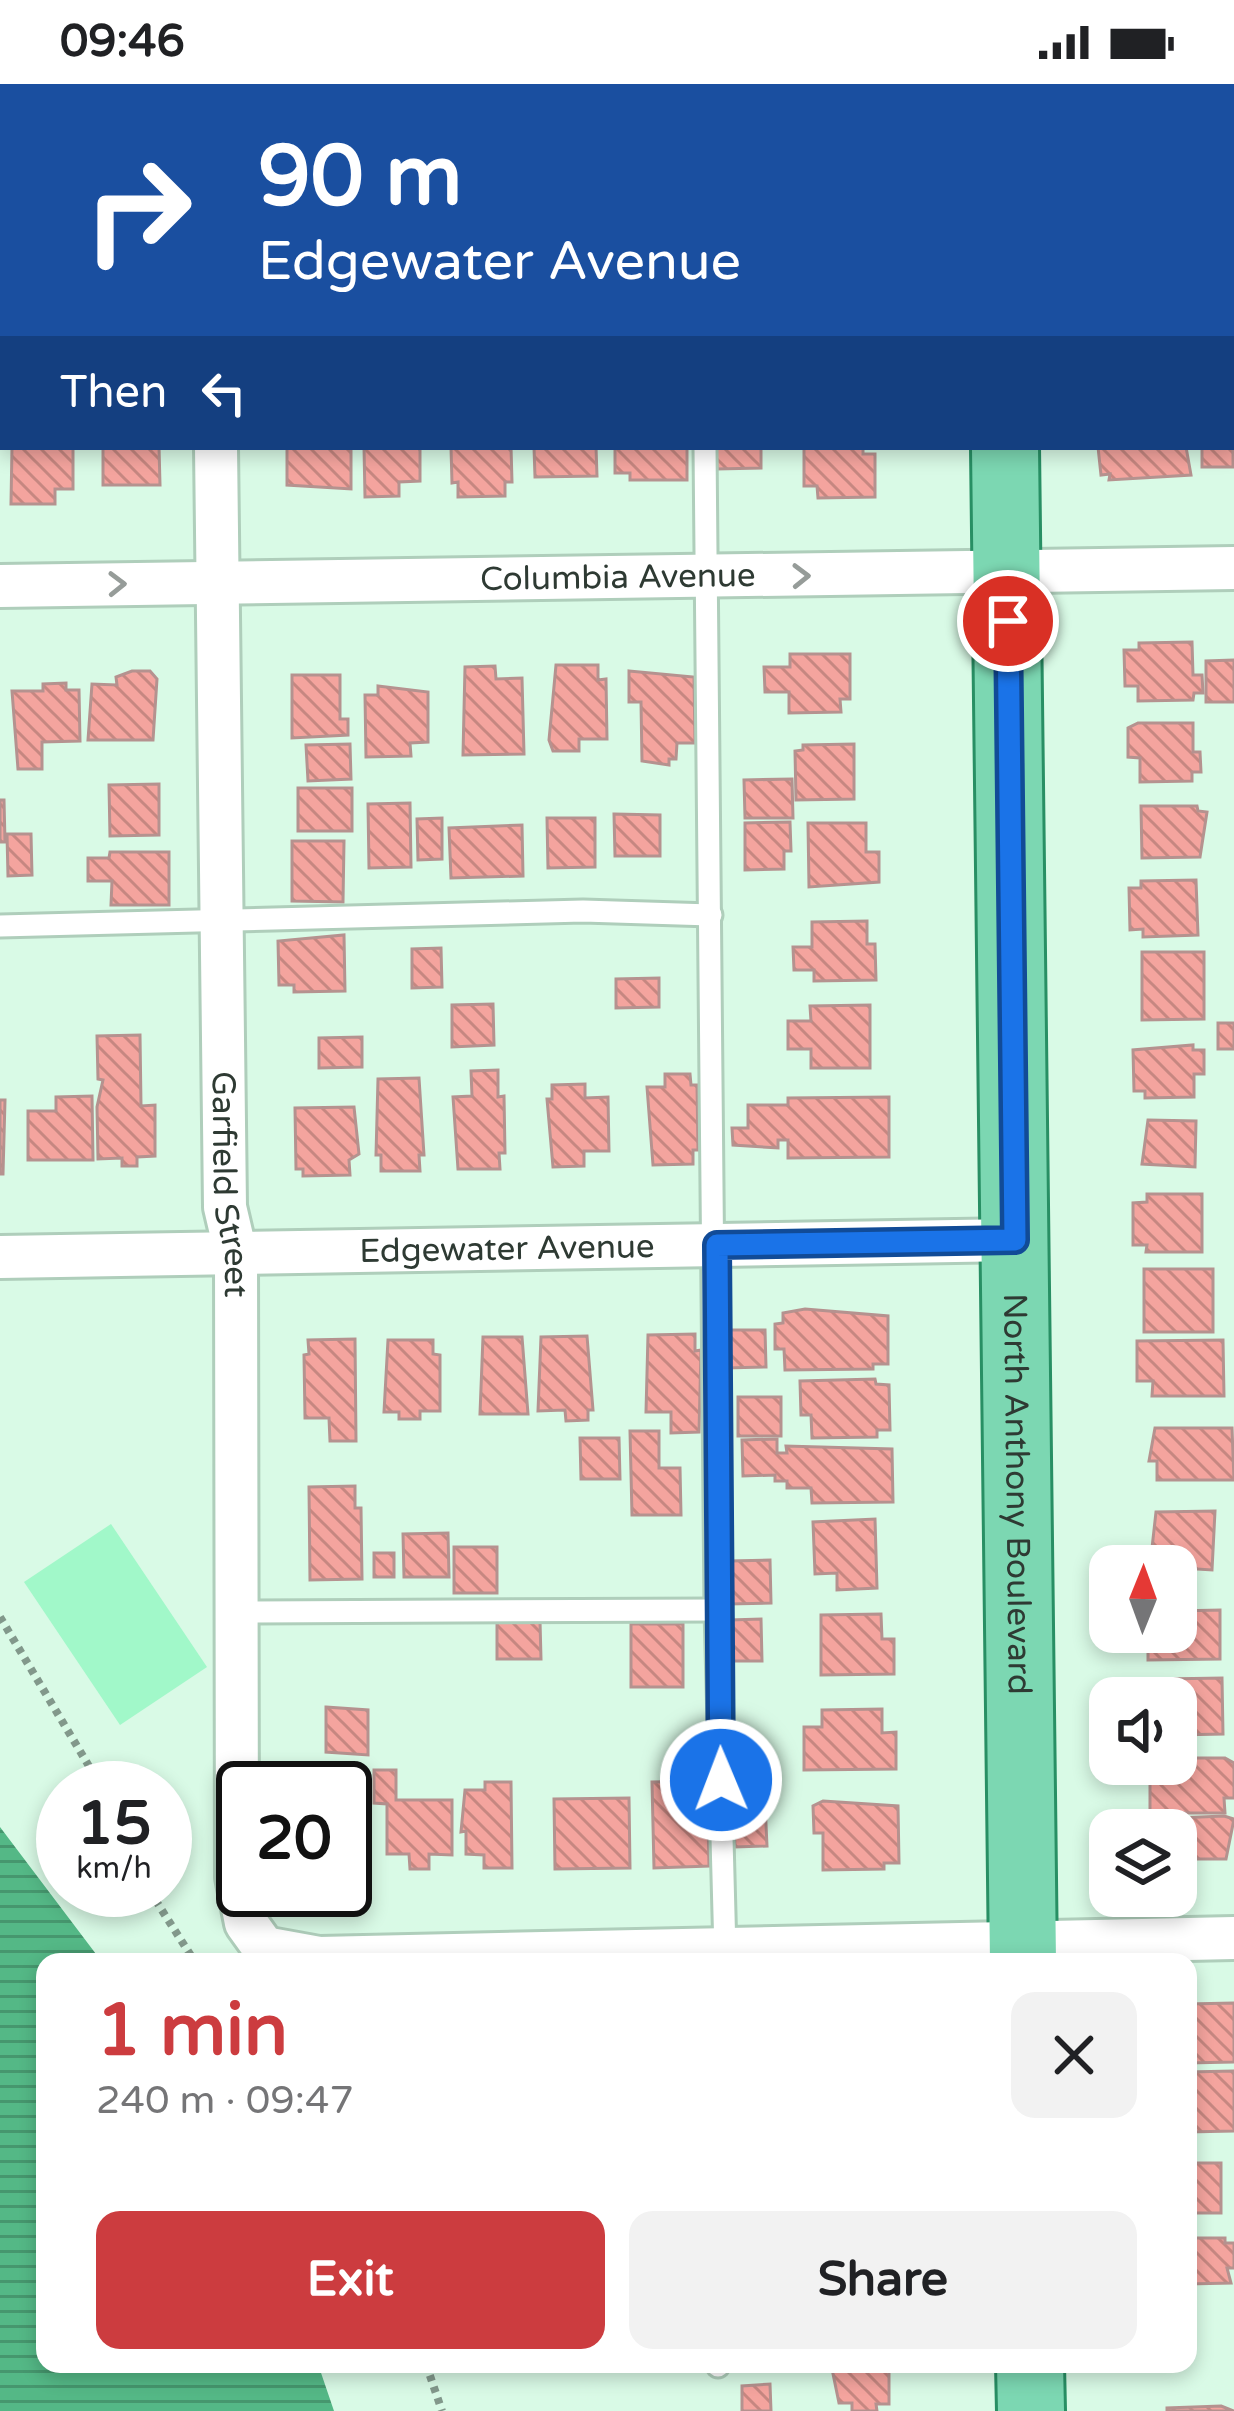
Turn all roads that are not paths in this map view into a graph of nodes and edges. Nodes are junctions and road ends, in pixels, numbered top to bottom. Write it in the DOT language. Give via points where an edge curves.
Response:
graph roads {
  1 [pos="216,450"];
  2 [pos="705,450"];
  3 [pos="1005,450"];
  4 [pos="1234,568"];
  5 [pos="1007,574"];
  6 [pos="708,577"];
  7 [pos="218,581"];
  8 [pos="0,586"];
  9 [pos="711,915"];
  10 [pos="226,923"];
  11 [pos="0,926"];
  12 [pos="1015,1240"];
  13 [pos="717,1245"];
  14 [pos="236,1254"];
  15 [pos="0,1257"];
  16 [pos="716,1610"];
  17 [pos="235,1612"];
  18 [pos="1234,1938"];
  19 [pos="1023,1952"];
  20 [pos="292,1953"];
  21 [pos="725,1953"];
  22 [pos="874,1953"];
  23 [pos="1030,2373"];
  24 [pos="1031,2411"];
  1 -- 7 [label="street, Garfield Street"];
  2 -- 6 [label="lane"];
  3 -- 5 [label="main road, North Anthony Boulevard"];
  4 -- 5 [label="street, Columbia Avenue"];
  6 -- 5 [label="street, Columbia Avenue, one-way"];
  5 -- 12 [label="main road, North Anthony Boulevard"];
  6 -- 7 [label="street, Columbia Avenue"];
  6 -- 9 [label="lane"];
  8 -- 7 [label="street, Columbia Avenue, one-way"];
  7 -- 10 [label="street, Garfield Street"];
  9 -- 10 [label="lane" via="583,911"];
  9 -- 13 [label="lane"];
  10 -- 11 [label="lane"];
  10 -- 14 [label="street, Garfield Street" via="225,1207"];
  12 -- 13 [label="street, Edgewater Avenue"];
  12 -- 19 [label="main road, North Anthony Boulevard"];
  13 -- 14 [label="street, Edgewater Avenue"];
  13 -- 16 [label="lane"];
  14 -- 15 [label="street, Edgewater Avenue"];
  14 -- 17 [label="street, Garfield Street"];
  16 -- 17 [label="lane"];
  16 -- 21 [label="lane"];
  17 -- 20 [label="street, Garfield Street" via="237,1877 246,1923 264,1948"];
  18 -- 19 [label="street"];
  19 -- 22 [label="street"];
  23 -- 24 [label="main road"];
}
